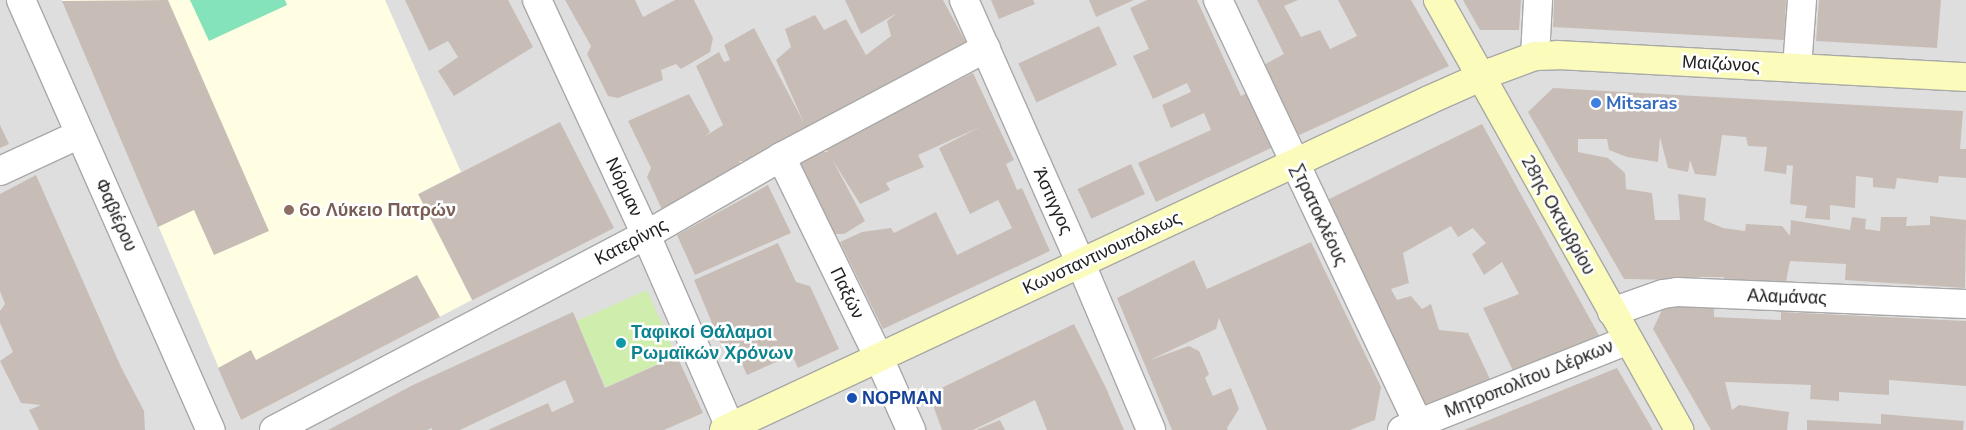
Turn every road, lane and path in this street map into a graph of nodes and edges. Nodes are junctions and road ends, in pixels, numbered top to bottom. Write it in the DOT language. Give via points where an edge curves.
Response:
graph roads {
  1 [pos="21,0"];
  2 [pos="537,0"];
  3 [pos="964,0"];
  4 [pos="1218,0"];
  5 [pos="1438,0"];
  6 [pos="1538,0"];
  7 [pos="1802,0"];
  8 [pos="986,48"];
  9 [pos="1535,56"];
  10 [pos="1797,68"];
  11 [pos="1480,77"];
  12 [pos="1966,77"];
  13 [pos="80,134"];
  14 [pos="781,157"];
  15 [pos="1295,163"];
  16 [pos="0,171"];
  17 [pos="646,235"];
  18 [pos="1081,264"];
  19 [pos="1966,304"];
  20 [pos="1612,312"];
  21 [pos="1628,340"];
  22 [pos="878,358"];
  23 [pos="1414,428"];
  24 [pos="729,429"];
  25 [pos="211,430"];
  26 [pos="274,430"];
  27 [pos="911,430"];
  28 [pos="1151,430"];
  29 [pos="1679,430"];
  1 -- 13 [label="street, Φαβιέρου"];
  2 -- 17 [label="street, Νόρμαν"];
  3 -- 8 [label="street, Άστιγγος"];
  4 -- 15 [label="street, Στρατοκλέους"];
  5 -- 11 [label="main road, 28ης Οκτωβρίου"];
  6 -- 9 [label="street"];
  7 -- 10 [label="street"];
  8 -- 14 [label="street, Κατερίνης"];
  8 -- 18 [label="street, Άστιγγος"];
  9 -- 10 [label="main road, Μαιζώνος"];
  9 -- 11 [label="main road, Μαιζώνος"];
  10 -- 12 [label="main road, Μαιζώνος"];
  11 -- 15 [label="main road, Κωνσταντινουπόλεως"];
  11 -- 20 [label="main road, 28ης Οκτωβρίου"];
  13 -- 16 [label="street"];
  13 -- 25 [label="street, Φαβιέρου"];
  14 -- 17 [label="street, Κατερίνης"];
  14 -- 22 [label="street, Παξών"];
  15 -- 18 [label="main road, Κωνσταντινουπόλεως"];
  15 -- 23 [label="street, Στρατοκλέους"];
  17 -- 24 [label="street, Νόρμαν"];
  17 -- 26 [label="street, Κατερίνης"];
  18 -- 22 [label="main road, Κωνσταντινουπόλεως"];
  18 -- 28 [label="street, Άστιγγος"];
  19 -- 20 [label="street, Αλαμάνας" via="1677,292"];
  20 -- 21 [label="main road, 28ης Οκτωβρίου"];
  21 -- 23 [label="street, Μητροπολίτου Δέρκων"];
  21 -- 29 [label="main road, 28ης Οκτωβρίου"];
  22 -- 24 [label="main road, Κωνσταντινουπόλεως"];
  22 -- 27 [label="street, Παξών"];
}
